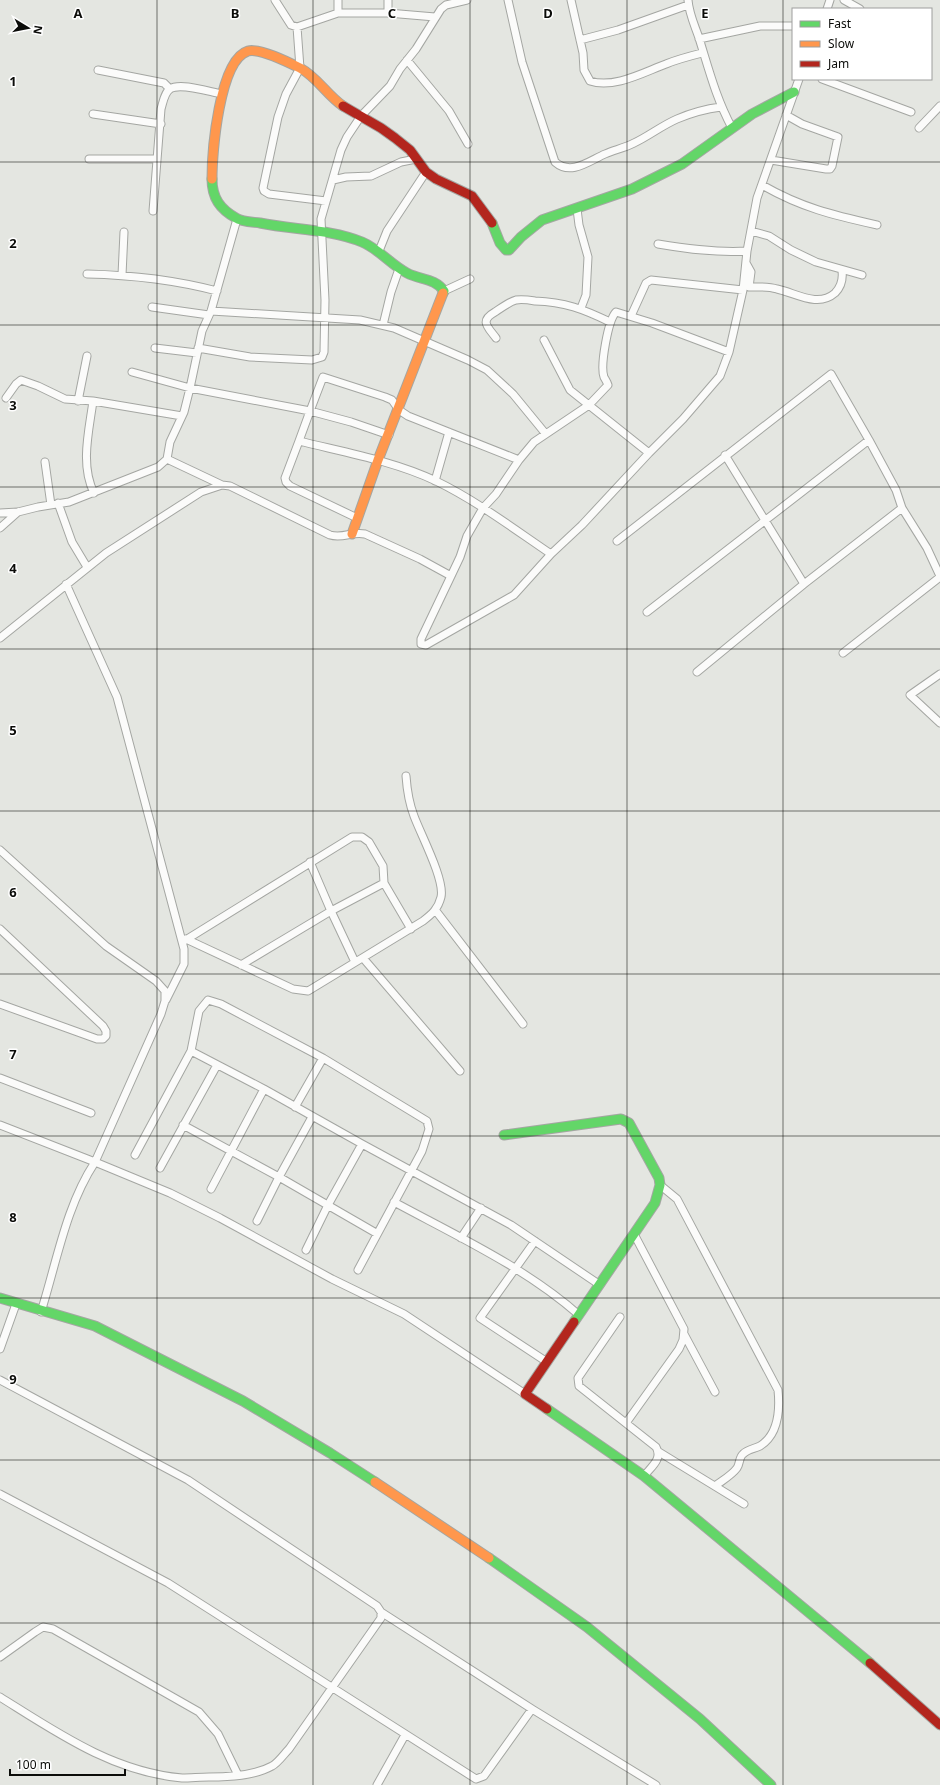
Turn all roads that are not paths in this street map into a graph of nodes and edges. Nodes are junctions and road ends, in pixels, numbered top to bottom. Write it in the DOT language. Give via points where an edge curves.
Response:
graph roads {
  1 [pos="275,0"];
  2 [pos="338,0"];
  3 [pos="388,0"];
  4 [pos="468,0"];
  5 [pos="508,0"];
  6 [pos="571,0"];
  7 [pos="844,0"];
  8 [pos="688,3"];
  9 [pos="858,8"];
  10 [pos="338,13"];
  11 [pos="388,13"];
  12 [pos="435,17"];
  13 [pos="792,26"];
  14 [pos="296,27"];
  15 [pos="699,39"];
  16 [pos="580,40"];
  17 [pos="702,53"];
  18 [pos="407,60"];
  19 [pos="300,68"];
  20 [pos="98,70"];
  21 [pos="799,80"];
  22 [pos="825,80"];
  23 [pos="170,89"];
  24 [pos="794,92"];
  25 [pos="222,94"];
  26 [pos="940,106"];
  27 [pos="721,107"];
  28 [pos="911,112"];
  29 [pos="93,114"];
  30 [pos="786,115"];
  31 [pos="361,116"];
  32 [pos="160,124"];
  33 [pos="732,128"];
  34 [pos="919,128"];
  35 [pos="468,144"];
  36 [pos="89,159"];
  37 [pos="158,159"];
  38 [pos="416,159"];
  39 [pos="771,160"];
  40 [pos="426,172"];
  41 [pos="333,180"];
  42 [pos="762,185"];
  43 [pos="326,202"];
  44 [pos="577,209"];
  45 [pos="153,212"];
  46 [pos="237,218"];
  47 [pos="877,224"];
  48 [pos="751,230"];
  49 [pos="321,231"];
  50 [pos="124,232"];
  51 [pos="658,244"];
  52 [pos="747,251"];
  53 [pos="379,252"];
  54 [pos="746,264"];
  55 [pos="400,269"];
  56 [pos="842,270"];
  57 [pos="87,274"];
  58 [pos="122,275"];
  59 [pos="862,275"];
  60 [pos="470,279"];
  61 [pos="743,290"];
  62 [pos="217,291"];
  63 [pos="444,291"];
  64 [pos="152,307"];
  65 [pos="581,308"];
  66 [pos="210,313"];
  67 [pos="631,316"];
  68 [pos="325,317"];
  69 [pos="610,322"];
  70 [pos="383,325"];
  71 [pos="496,338"];
  72 [pos="544,340"];
  73 [pos="424,341"];
  74 [pos="155,348"];
  75 [pos="198,350"];
  76 [pos="729,352"];
  77 [pos="87,356"];
  78 [pos="132,372"];
  79 [pos="190,388"];
  80 [pos="6,398"];
  81 [pos="78,401"];
  82 [pos="93,401"];
  83 [pos="589,405"];
  84 [pos="399,410"];
  85 [pos="310,411"];
  86 [pos="182,416"];
  87 [pos="449,432"];
  88 [pos="545,433"];
  89 [pos="389,435"];
  90 [pos="869,440"];
  91 [pos="299,441"];
  92 [pos="649,453"];
  93 [pos="725,455"];
  94 [pos="167,458"];
  95 [pos="378,460"];
  96 [pos="519,460"];
  97 [pos="46,462"];
  98 [pos="435,481"];
  99 [pos="222,485"];
  100 [pos="94,493"];
  101 [pos="55,504"];
  102 [pos="483,508"];
  103 [pos="902,508"];
  104 [pos="18,512"];
  105 [pos="0,513"];
  106 [pos="357,518"];
  107 [pos="766,521"];
  108 [pos="0,528"];
  109 [pos="352,534"];
  110 [pos="617,541"];
  111 [pos="552,554"];
  112 [pos="87,567"];
  113 [pos="452,576"];
  114 [pos="940,577"];
  115 [pos="66,584"];
  116 [pos="804,584"];
  117 [pos="647,612"];
  118 [pos="0,638"];
  119 [pos="843,653"];
  120 [pos="697,672"];
  121 [pos="940,674"];
  122 [pos="940,723"];
  123 [pos="406,776"];
  124 [pos="0,850"];
  125 [pos="310,862"];
  126 [pos="384,883"];
  127 [pos="331,911"];
  128 [pos="436,911"];
  129 [pos="0,929"];
  130 [pos="411,929"];
  131 [pos="0,937"];
  132 [pos="184,941"];
  133 [pos="13,942"];
  134 [pos="363,958"];
  135 [pos="355,962"];
  136 [pos="241,965"];
  137 [pos="165,1001"];
  138 [pos="0,1004"];
  139 [pos="523,1024"];
  140 [pos="191,1051"];
  141 [pos="323,1058"];
  142 [pos="217,1065"];
  143 [pos="460,1071"];
  144 [pos="0,1078"];
  145 [pos="264,1089"];
  146 [pos="295,1107"];
  147 [pos="91,1113"];
  148 [pos="312,1117"];
  149 [pos="0,1125"];
  150 [pos="182,1125"];
  151 [pos="504,1135"];
  152 [pos="362,1144"];
  153 [pos="231,1150"];
  154 [pos="135,1155"];
  155 [pos="95,1162"];
  156 [pos="160,1168"];
  157 [pos="411,1171"];
  158 [pos="279,1177"];
  159 [pos="660,1185"];
  160 [pos="211,1189"];
  161 [pos="394,1202"];
  162 [pos="328,1205"];
  163 [pos="481,1208"];
  164 [pos="258,1221"];
  165 [pos="376,1233"];
  166 [pos="634,1234"];
  167 [pos="461,1238"];
  168 [pos="535,1241"];
  169 [pos="306,1250"];
  170 [pos="514,1268"];
  171 [pos="358,1270"];
  172 [pos="600,1284"];
  173 [pos="0,1298"];
  174 [pos="16,1304"];
  175 [pos="41,1312"];
  176 [pos="579,1315"];
  177 [pos="620,1317"];
  178 [pos="684,1334"];
  179 [pos="0,1349"];
  180 [pos="547,1362"];
  181 [pos="0,1380"];
  182 [pos="715,1392"];
  183 [pos="525,1394"];
  184 [pos="626,1423"];
  185 [pos="659,1452"];
  186 [pos="644,1476"];
  187 [pos="716,1486"];
  188 [pos="0,1494"];
  189 [pos="744,1504"];
  190 [pos="381,1612"];
  191 [pos="0,1657"];
  192 [pos="331,1688"];
  193 [pos="0,1697"];
  194 [pos="532,1709"];
  195 [pos="940,1725"];
  196 [pos="405,1734"];
  197 [pos="238,1775"];
  198 [pos="181,1781"];
  199 [pos="377,1785"];
  200 [pos="656,1785"];
  201 [pos="772,1785"];
  1 -- 14 [label="street" via="291,25"];
  2 -- 10 [label="street"];
  3 -- 11 [label="street"];
  4 -- 12 [label="street" via="446,5"];
  5 -- 27 [label="street" via="522,62 555,162 561,168 588,164 606,153 632,144 677,119 694,112"];
  6 -- 16 [label="street"];
  7 -- 9 [label="street"];
  8 -- 15 [label="street"];
  8 -- 16 [label="street" via="618,30"];
  10 -- 11 [label="street"];
  10 -- 14 [label="street"];
  11 -- 12 [label="street"];
  12 -- 18 [label="street"];
  13 -- 15 [label="street" via="760,26"];
  14 -- 19 [label="street"];
  15 -- 17 [label="street"];
  16 -- 17 [label="street" via="584,70 590,81 604,84"];
  17 -- 27 [label="street"];
  18 -- 31 [label="street" via="390,86"];
  18 -- 35 [label="street" via="449,111"];
  19 -- 25 [label="street" via="257,50 249,51 242,54 235,63"];
  19 -- 31 [label="street" via="311,75 338,103"];
  19 -- 43 [label="street" via="286,94 278,117 263,188 269,194"];
  20 -- 23 [label="street" via="164,83"];
  21 -- 24 [label="street"];
  22 -- 28 [label="street"];
  23 -- 25 [label="street" via="177,86"];
  23 -- 32 [label="street" via="161,109"];
  24 -- 30 [label="street"];
  24 -- 33 [label="street" via="752,114"];
  25 -- 46 [label="street" via="212,168 212,187 221,207"];
  26 -- 34 [label="street"];
  27 -- 33 [label="street"];
  29 -- 32 [label="street"];
  30 -- 39 [label="street"];
  30 -- 39 [label="street" via="802,124 838,137 832,166 826,169"];
  31 -- 38 [label="street" via="395,138 410,150"];
  31 -- 41 [label="street" via="340,150"];
  32 -- 37 [label="street"];
  33 -- 44 [label="street" via="682,164 632,189"];
  36 -- 37 [label="street"];
  37 -- 45 [label="street"];
  38 -- 40 [label="street"];
  38 -- 41 [label="street" via="401,162 371,176"];
  39 -- 42 [label="street"];
  40 -- 44 [label="street" via="472,196 495,227 500,243 506,250 542,220"];
  40 -- 53 [label="street" via="387,231"];
  41 -- 43 [label="street"];
  42 -- 47 [label="street" via="803,206"];
  42 -- 48 [label="street"];
  43 -- 49 [label="street"];
  44 -- 65 [label="street" via="588,257 586,295"];
  46 -- 49 [label="street" via="285,228"];
  46 -- 62 [label="street"];
  48 -- 52 [label="street"];
  48 -- 56 [label="street" via="769,236 811,260"];
  49 -- 53 [label="street" via="363,242"];
  49 -- 68 [label="street"];
  50 -- 58 [label="street"];
  51 -- 52 [label="street" via="706,251"];
  52 -- 54 [label="street"];
  53 -- 55 [label="street"];
  54 -- 56 [label="street" via="751,272 749,287 777,289 816,300 827,298 839,289"];
  54 -- 61 [label="street"];
  55 -- 63 [label="street" via="439,284"];
  55 -- 70 [label="street"];
  56 -- 59 [label="street"];
  57 -- 58 [label="street"];
  58 -- 62 [label="street" via="182,283"];
  60 -- 63 [label="street"];
  61 -- 67 [label="street" via="651,280 646,283"];
  61 -- 76 [label="street"];
  62 -- 66 [label="street"];
  63 -- 73 [label="street"];
  64 -- 66 [label="street"];
  65 -- 69 [label="street"];
  65 -- 71 [label="street" via="554,301 516,300 489,315 486,325"];
  66 -- 68 [label="street"];
  66 -- 75 [label="street" via="202,330"];
  67 -- 69 [label="street" via="616,312"];
  67 -- 76 [label="street"];
  68 -- 70 [label="street"];
  68 -- 75 [label="street" via="324,352 318,360 250,357"];
  69 -- 83 [label="street" via="605,345 603,376 608,385"];
  70 -- 73 [label="street"];
  72 -- 83 [label="street" via="570,390"];
  73 -- 84 [label="street"];
  73 -- 88 [label="street" via="487,370 513,394"];
  74 -- 75 [label="street"];
  75 -- 79 [label="street"];
  76 -- 92 [label="street" via="720,376"];
  77 -- 81 [label="street"];
  78 -- 79 [label="street"];
  79 -- 85 [label="street"];
  79 -- 86 [label="street"];
  80 -- 81 [label="street" via="21,380 59,397"];
  81 -- 82 [label="street"];
  82 -- 86 [label="street"];
  82 -- 100 [label="street" via="87,456 88,478"];
  83 -- 88 [label="street"];
  83 -- 92 [label="street"];
  84 -- 85 [label="street" via="392,400 323,377"];
  84 -- 87 [label="street"];
  84 -- 89 [label="street"];
  85 -- 89 [label="street"];
  85 -- 91 [label="street"];
  86 -- 94 [label="street" via="170,442"];
  87 -- 96 [label="street"];
  87 -- 98 [label="street"];
  88 -- 96 [label="street"];
  89 -- 95 [label="street"];
  90 -- 93 [label="street" via="831,374"];
  90 -- 103 [label="street" via="896,490"];
  90 -- 107 [label="street"];
  91 -- 95 [label="street"];
  91 -- 106 [label="street" via="285,478 286,482"];
  92 -- 111 [label="street"];
  93 -- 107 [label="street"];
  93 -- 110 [label="street"];
  94 -- 99 [label="street"];
  94 -- 100 [label="street" via="158,467"];
  95 -- 98 [label="street"];
  95 -- 106 [label="street"];
  96 -- 102 [label="street"];
  97 -- 101 [label="street"];
  98 -- 102 [label="street"];
  99 -- 109 [label="street" via="230,486 337,538"];
  99 -- 112 [label="street" via="201,492"];
  100 -- 101 [label="street"];
  101 -- 104 [label="street"];
  101 -- 112 [label="street" via="72,542"];
  102 -- 111 [label="street"];
  102 -- 113 [label="street" via="467,536"];
  103 -- 114 [label="street"];
  103 -- 116 [label="street"];
  104 -- 105 [label="street"];
  104 -- 108 [label="street"];
  106 -- 109 [label="street"];
  107 -- 116 [label="street"];
  107 -- 117 [label="street"];
  109 -- 113 [label="street" via="365,534"];
  111 -- 113 [label="street" via="514,595 426,645 421,644"];
  112 -- 115 [label="street"];
  114 -- 119 [label="street"];
  115 -- 118 [label="street"];
  115 -- 132 [label="street" via="119,703"];
  116 -- 120 [label="street"];
  121 -- 122 [label="street" via="910,695"];
  123 -- 128 [label="street" via="413,814 441,884 441,896"];
  124 -- 137 [label="street" via="106,946 156,981 165,991"];
  125 -- 126 [label="street" via="352,837 362,837 370,842 383,866"];
  125 -- 127 [label="street"];
  125 -- 132 [label="street"];
  126 -- 127 [label="street"];
  126 -- 130 [label="street"];
  127 -- 135 [label="street"];
  127 -- 136 [label="street"];
  128 -- 130 [label="street"];
  128 -- 139 [label="street"];
  129 -- 133 [label="street"];
  130 -- 134 [label="street"];
  131 -- 133 [label="street"];
  132 -- 136 [label="street"];
  132 -- 137 [label="street" via="184,964"];
  133 -- 138 [label="street" via="103,1026 106,1036 103,1039 96,1039"];
  134 -- 135 [label="street"];
  134 -- 143 [label="street"];
  135 -- 136 [label="street" via="308,991 293,989"];
  137 -- 155 [label="street"];
  140 -- 141 [label="street" via="199,1011 208,1000 221,1004"];
  140 -- 142 [label="street"];
  140 -- 154 [label="street"];
  141 -- 146 [label="street"];
  141 -- 157 [label="street" via="427,1121 428,1133"];
  142 -- 145 [label="street"];
  142 -- 150 [label="street"];
  144 -- 147 [label="street"];
  145 -- 146 [label="street"];
  145 -- 153 [label="street"];
  146 -- 148 [label="street"];
  148 -- 152 [label="street"];
  148 -- 158 [label="street"];
  149 -- 155 [label="street"];
  150 -- 153 [label="street"];
  150 -- 156 [label="street"];
  151 -- 159 [label="street" via="621,1119 629,1123 659,1178"];
  152 -- 157 [label="street"];
  152 -- 162 [label="street"];
  153 -- 158 [label="street"];
  153 -- 160 [label="street"];
  155 -- 175 [label="street" via="83,1180 74,1202"];
  155 -- 183 [label="street" via="170,1193 404,1314"];
  157 -- 161 [label="street"];
  157 -- 163 [label="street"];
  158 -- 162 [label="street"];
  158 -- 164 [label="street"];
  159 -- 166 [label="street" via="655,1203"];
  159 -- 187 [label="street" via="677,1199 778,1390 779,1406 772,1434 761,1445 742,1455 738,1467"];
  161 -- 165 [label="street"];
  161 -- 167 [label="street"];
  162 -- 165 [label="street"];
  162 -- 169 [label="street"];
  163 -- 167 [label="street"];
  163 -- 168 [label="street"];
  165 -- 171 [label="street"];
  166 -- 172 [label="street"];
  166 -- 178 [label="street" via="684,1329"];
  167 -- 170 [label="street"];
  168 -- 170 [label="street"];
  168 -- 172 [label="street"];
  170 -- 176 [label="street" via="565,1302"];
  170 -- 180 [label="street" via="480,1318"];
  172 -- 176 [label="street"];
  173 -- 174 [label="street"];
  174 -- 175 [label="street"];
  174 -- 179 [label="street"];
  175 -- 201 [label="street" via="74,1318 94,1326 243,1401 330,1453 472,1546 587,1627 700,1719"];
  176 -- 180 [label="street"];
  177 -- 184 [label="street" via="578,1378 578,1383"];
  178 -- 182 [label="street"];
  178 -- 184 [label="street" via="679,1349"];
  180 -- 183 [label="street"];
  181 -- 190 [label="street" via="188,1480 377,1606"];
  183 -- 186 [label="street"];
  184 -- 185 [label="street"];
  185 -- 186 [label="street" via="658,1458"];
  185 -- 187 [label="street"];
  186 -- 195 [label="street" via="895,1684"];
  187 -- 189 [label="street"];
  188 -- 192 [label="street" via="168,1583"];
  190 -- 192 [label="street" via="381,1618"];
  190 -- 194 [label="street"];
  191 -- 197 [label="street" via="43,1627 53,1629 199,1712 218,1734"];
  192 -- 196 [label="street"];
  192 -- 197 [label="street" via="289,1749 272,1766"];
  193 -- 198 [label="street" via="104,1758"];
  194 -- 196 [label="street" via="481,1779 476,1779"];
  194 -- 200 [label="street"];
  196 -- 199 [label="street"];
  197 -- 198 [label="street"];
}
